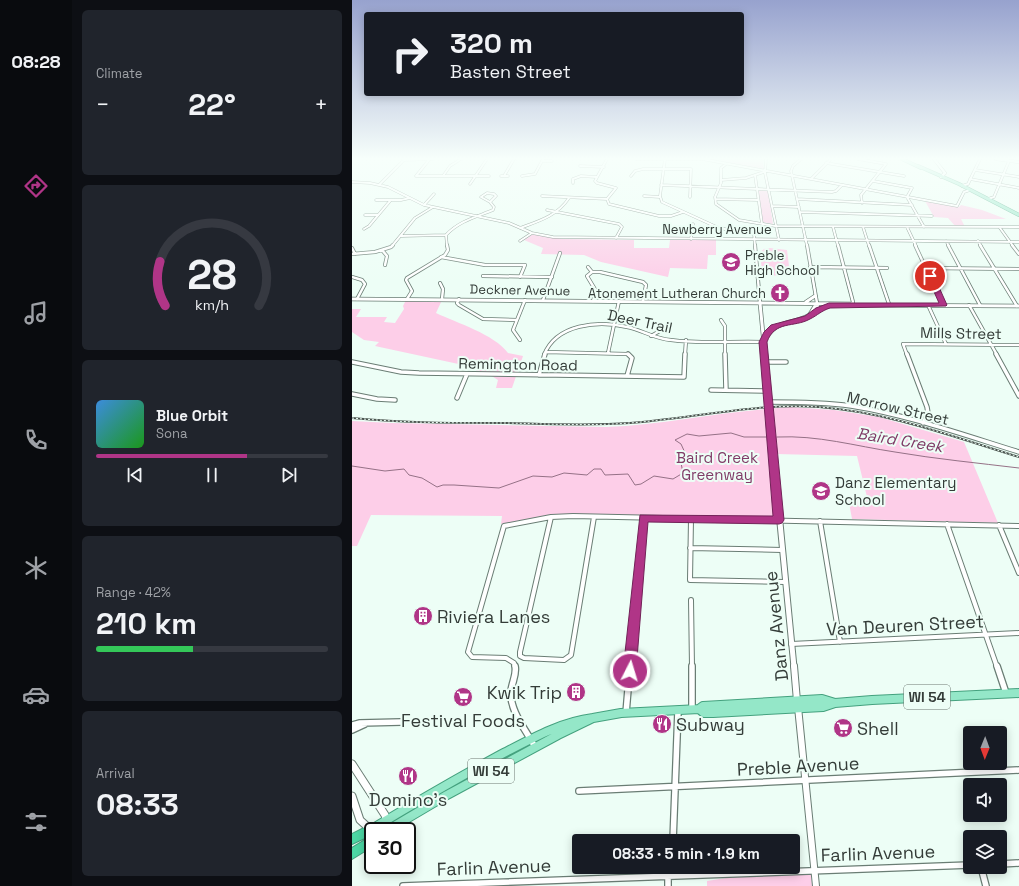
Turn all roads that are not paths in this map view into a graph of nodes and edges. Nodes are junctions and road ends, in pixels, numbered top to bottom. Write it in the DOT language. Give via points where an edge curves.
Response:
graph roads {
  1 [pos="390,200"];
  2 [pos="415,200"];
  3 [pos="428,200"];
  4 [pos="568,200"];
  5 [pos="607,200"];
  6 [pos="662,200"];
  7 [pos="716,200"];
  8 [pos="758,200"];
  9 [pos="771,200"];
  10 [pos="797,200"];
  11 [pos="819,200"];
  12 [pos="909,200"];
  13 [pos="926,200"];
  14 [pos="960,200"];
  15 [pos="991,200"];
  16 [pos="490,202"];
  17 [pos="862,203"];
  18 [pos="424,205"];
  19 [pos="912,205"];
  20 [pos="772,206"];
  21 [pos="433,207"];
  22 [pos="799,207"];
  23 [pos="547,210"];
  24 [pos="557,212"];
  25 [pos="683,212"];
  26 [pos="800,212"];
  27 [pos="365,215"];
  28 [pos="378,215"];
  29 [pos="917,215"];
  30 [pos="1019,215"];
  31 [pos="478,216"];
  32 [pos="932,216"];
  33 [pos="693,224"];
  34 [pos="762,224"];
  35 [pos="775,226"];
  36 [pos="803,226"];
  37 [pos="833,227"];
  38 [pos="863,227"];
  39 [pos="907,227"];
  40 [pos="924,227"];
  41 [pos="1019,227"];
  42 [pos="520,228"];
  43 [pos="1000,228"];
  44 [pos="364,229"];
  45 [pos="532,233"];
  46 [pos="446,235"];
  47 [pos="401,236"];
  48 [pos="616,238"];
  49 [pos="691,239"];
  50 [pos="755,240"];
  51 [pos="779,240"];
  52 [pos="806,240"];
  53 [pos="836,240"];
  54 [pos="520,241"];
  55 [pos="867,241"];
  56 [pos="914,241"];
  57 [pos="946,241"];
  58 [pos="978,241"];
  59 [pos="1010,242"];
  60 [pos="1019,242"];
  61 [pos="352,248"];
  62 [pos="382,250"];
  63 [pos="560,253"];
  64 [pos="354,254"];
  65 [pos="1019,254"];
  66 [pos="441,257"];
  67 [pos="385,265"];
  68 [pos="588,267"];
  69 [pos="810,267"];
  70 [pos="844,268"];
  71 [pos="876,268"];
  72 [pos="888,268"];
  73 [pos="927,268"];
  74 [pos="961,268"];
  75 [pos="995,269"];
  76 [pos="1019,269"];
  77 [pos="592,272"];
  78 [pos="352,276"];
  79 [pos="483,276"];
  80 [pos="520,277"];
  81 [pos="552,277"];
  82 [pos="440,283"];
  83 [pos="815,296"];
  84 [pos="352,299"];
  85 [pos="356,299"];
  86 [pos="407,299"];
  87 [pos="442,299"];
  88 [pos="459,299"];
  89 [pos="525,300"];
  90 [pos="543,300"];
  91 [pos="593,301"];
  92 [pos="619,301"];
  93 [pos="644,301"];
  94 [pos="760,303"];
  95 [pos="806,303"];
  96 [pos="852,304"];
  97 [pos="889,304"];
  98 [pos="928,305"];
  99 [pos="943,305"];
  100 [pos="969,305"];
  101 [pos="980,305"];
  102 [pos="817,306"];
  103 [pos="1018,306"];
  104 [pos="517,320"];
  105 [pos="721,320"];
  106 [pos="614,324"];
  107 [pos="665,328"];
  108 [pos="651,336"];
  109 [pos="520,340"];
  110 [pos="686,340"];
  111 [pos="762,340"];
  112 [pos="725,341"];
  113 [pos="946,344"];
  114 [pos="990,345"];
  115 [pos="1019,345"];
  116 [pos="546,352"];
  117 [pos="608,353"];
  118 [pos="352,362"];
  119 [pos="765,362"];
  120 [pos="786,362"];
  121 [pos="467,374"];
  122 [pos="539,375"];
  123 [pos="626,376"];
  124 [pos="711,390"];
  125 [pos="726,390"];
  126 [pos="767,391"];
  127 [pos="352,394"];
  128 [pos="1018,396"];
  129 [pos="457,398"];
  130 [pos="395,400"];
  131 [pos="768,402"];
  132 [pos="923,423"];
  133 [pos="1019,452"];
  134 [pos="551,517"];
  135 [pos="594,517"];
  136 [pos="644,518"];
  137 [pos="691,519"];
  138 [pos="779,520"];
  139 [pos="820,521"];
  140 [pos="947,524"];
  141 [pos="999,525"];
  142 [pos="1019,526"];
  143 [pos="690,548"];
  144 [pos="782,550"];
  145 [pos="1019,573"];
  146 [pos="785,582"];
  147 [pos="691,600"];
  148 [pos="1019,633"];
  149 [pos="985,635"];
  150 [pos="840,642"];
  151 [pos="791,644"];
  152 [pos="1019,693"];
  153 [pos="1006,694"];
  154 [pos="797,700"];
  155 [pos="835,703"];
  156 [pos="798,708"];
  157 [pos="695,709"];
  158 [pos="678,710"];
  159 [pos="626,713"];
  160 [pos="593,718"];
  161 [pos="401,722"];
  162 [pos="366,723"];
  163 [pos="352,725"];
  164 [pos="352,730"];
  165 [pos="531,740"];
  166 [pos="535,747"];
  167 [pos="352,764"];
  168 [pos="1019,770"];
  169 [pos="805,780"];
  170 [pos="676,786"];
  171 [pos="579,791"];
  172 [pos="352,796"];
  173 [pos="387,820"];
  174 [pos="385,822"];
  175 [pos="401,822"];
  176 [pos="364,826"];
  177 [pos="673,834"];
  178 [pos="364,836"];
  179 [pos="352,840"];
  180 [pos="364,841"];
  181 [pos="352,854"];
  182 [pos="1019,863"];
  183 [pos="1007,864"];
  184 [pos="963,865"];
  185 [pos="815,870"];
  186 [pos="983,874"];
  187 [pos="670,875"];
  188 [pos="404,886"];
  189 [pos="668,886"];
  190 [pos="816,886"];
  191 [pos="986,886"];
  1 -- 28 [label="street"];
  2 -- 18 [label="street, Newberry Avenue"];
  3 -- 18 [label="street"];
  4 -- 24 [label="street"];
  5 -- 25 [label="street" via="612,205 656,216 671,216"];
  6 -- 25 [label="street"];
  7 -- 34 [label="street" via="717,206 729,212 735,219"];
  8 -- 34 [label="street"];
  9 -- 20 [label="street"];
  10 -- 22 [label="street"];
  11 -- 17 [label="street"];
  12 -- 19 [label="street"];
  13 -- 14 [label="street" via="957,206"];
  15 -- 30 [label="main road"];
  16 -- 31 [label="street" via="494,209"];
  17 -- 19 [label="street"];
  18 -- 21 [label="street, Newberry Avenue"];
  19 -- 29 [label="street"];
  20 -- 22 [label="street"];
  20 -- 35 [label="street"];
  21 -- 31 [label="street, Newberry Avenue"];
  21 -- 47 [label="street" via="416,216"];
  22 -- 26 [label="street"];
  23 -- 24 [label="street"];
  24 -- 42 [label="street"];
  24 -- 48 [label="street" via="619,224 622,227"];
  25 -- 50 [label="street" via="719,228 754,234"];
  26 -- 29 [label="street"];
  26 -- 36 [label="street"];
  27 -- 28 [label="street"];
  28 -- 44 [label="street"];
  29 -- 32 [label="street"];
  29 -- 40 [label="street"];
  31 -- 42 [label="street, Newberry Avenue"];
  31 -- 46 [label="street" via="459,224"];
  33 -- 49 [label="street"];
  34 -- 35 [label="street"];
  35 -- 36 [label="street"];
  35 -- 51 [label="street"];
  36 -- 37 [label="street"];
  36 -- 52 [label="street"];
  37 -- 38 [label="street"];
  37 -- 53 [label="street"];
  38 -- 39 [label="street"];
  38 -- 55 [label="street"];
  39 -- 40 [label="street"];
  39 -- 56 [label="street"];
  40 -- 43 [label="street"];
  41 -- 43 [label="street"];
  42 -- 45 [label="street, Newberry Avenue"];
  43 -- 59 [label="street"];
  45 -- 48 [label="street, Newberry Avenue" via="559,238"];
  45 -- 54 [label="street"];
  46 -- 47 [label="street"];
  46 -- 66 [label="street" via="448,250"];
  47 -- 62 [label="street" via="393,245"];
  48 -- 49 [label="street, Newberry Avenue"];
  49 -- 50 [label="street, Newberry Avenue"];
  50 -- 51 [label="street, Newberry Avenue"];
  50 -- 94 [label="street"];
  51 -- 52 [label="street, Newberry Avenue"];
  52 -- 53 [label="street, Newberry Avenue"];
  52 -- 69 [label="street"];
  53 -- 55 [label="street, Newberry Avenue"];
  53 -- 70 [label="street"];
  55 -- 56 [label="street, Newberry Avenue"];
  55 -- 71 [label="street"];
  56 -- 57 [label="street, Newberry Avenue"];
  56 -- 73 [label="street"];
  57 -- 58 [label="street, Newberry Avenue"];
  57 -- 74 [label="street"];
  58 -- 59 [label="street, Newberry Avenue"];
  58 -- 75 [label="street"];
  59 -- 60 [label="street, Newberry Avenue"];
  59 -- 65 [label="street"];
  61 -- 64 [label="street"];
  62 -- 64 [label="street"];
  62 -- 67 [label="street" via="388,256"];
  63 -- 81 [label="street"];
  66 -- 80 [label="street" via="485,265 525,265"];
  66 -- 86 [label="street" via="407,278 412,291"];
  68 -- 77 [label="street"];
  69 -- 70 [label="street"];
  69 -- 83 [label="street"];
  70 -- 71 [label="street"];
  70 -- 96 [label="street"];
  71 -- 72 [label="street"];
  71 -- 97 [label="street"];
  73 -- 74 [label="street"];
  73 -- 99 [label="street"];
  74 -- 75 [label="street"];
  74 -- 101 [label="street"];
  75 -- 76 [label="street"];
  75 -- 103 [label="street"];
  77 -- 91 [label="street" via="588,276 596,291"];
  77 -- 93 [label="street" via="643,282 646,285"];
  78 -- 85 [label="street" via="365,284"];
  79 -- 80 [label="street"];
  80 -- 81 [label="street"];
  81 -- 90 [label="street"];
  82 -- 87 [label="street" via="443,289"];
  83 -- 95 [label="street"];
  83 -- 102 [label="street"];
  84 -- 85 [label="street, Deckner Avenue"];
  85 -- 86 [label="street, Deckner Avenue"];
  86 -- 87 [label="street, Deckner Avenue"];
  87 -- 88 [label="street, Deckner Avenue"];
  88 -- 89 [label="street, Deckner Avenue"];
  88 -- 104 [label="street" via="459,305 483,319"];
  89 -- 90 [label="street, Deckner Avenue"];
  89 -- 104 [label="street"];
  90 -- 91 [label="street, Deckner Avenue"];
  91 -- 92 [label="street, Deckner Avenue"];
  92 -- 93 [label="street, Deckner Avenue"];
  92 -- 106 [label="street"];
  93 -- 94 [label="street, Deckner Avenue"];
  94 -- 95 [label="street, Deckner Avenue"];
  94 -- 102 [label="street, Deckner Avenue"];
  94 -- 111 [label="street, Danz Avenue"];
  95 -- 102 [label="street, Deckner Avenue"];
  96 -- 97 [label="street, Deckner Avenue"];
  96 -- 102 [label="street, Deckner Avenue"];
  96 -- 102 [label="street, Deckner Avenue"];
  97 -- 98 [label="street, Deckner Avenue"];
  98 -- 99 [label="street, Deckner Avenue"];
  98 -- 113 [label="street"];
  99 -- 100 [label="street, Deckner Avenue"];
  100 -- 101 [label="street, Deckner Avenue"];
  100 -- 114 [label="street"];
  101 -- 103 [label="street, Deckner Avenue"];
  102 -- 111 [label="street" via="807,318 774,327"];
  104 -- 109 [label="street" via="513,331"];
  105 -- 112 [label="street" via="724,325"];
  106 -- 108 [label="street, Deer Trail"];
  106 -- 116 [label="street, Deer Trail" via="592,324 571,330 555,339"];
  106 -- 117 [label="street"];
  107 -- 108 [label="street"];
  108 -- 110 [label="street, Deer Trail"];
  110 -- 112 [label="street, Deer Trail"];
  110 -- 123 [label="street, Remington Road" via="684,377"];
  111 -- 112 [label="street, Deer Trail"];
  111 -- 119 [label="street, Danz Avenue"];
  112 -- 125 [label="street"];
  113 -- 114 [label="street, Mills Street"];
  113 -- 132 [label="street, Mills Street" via="903,344 927,407 928,413"];
  114 -- 115 [label="street, Mills Street"];
  114 -- 128 [label="street"];
  116 -- 117 [label="street"];
  116 -- 122 [label="street, Deer Trail"];
  117 -- 123 [label="street" via="632,357"];
  118 -- 121 [label="street, Remington Road" via="401,372"];
  119 -- 120 [label="street"];
  119 -- 126 [label="street, Danz Avenue"];
  121 -- 122 [label="street, Remington Road"];
  121 -- 129 [label="street"];
  122 -- 123 [label="street, Remington Road"];
  124 -- 125 [label="street"];
  125 -- 126 [label="street"];
  126 -- 131 [label="street, Danz Avenue"];
  127 -- 130 [label="street"];
  131 -- 132 [label="street, Morrow Street" via="851,406"];
  131 -- 138 [label="street, Danz Avenue"];
  132 -- 133 [label="street, Morrow Street"];
  134 -- 135 [label="street"];
  134 -- 135 [label="street" via="520,652 521,656 528,659 559,660 569,658 572,653"];
  134 -- 165 [label="street" via="504,526 468,652 472,657 506,658 514,663 516,670 512,691 513,707"];
  135 -- 136 [label="street"];
  136 -- 137 [label="street"];
  136 -- 159 [label="street"];
  137 -- 138 [label="street"];
  137 -- 143 [label="street"];
  138 -- 139 [label="street"];
  138 -- 144 [label="street, Danz Avenue"];
  139 -- 140 [label="street"];
  139 -- 150 [label="street"];
  140 -- 141 [label="street"];
  140 -- 149 [label="street"];
  141 -- 142 [label="street"];
  141 -- 145 [label="street"];
  143 -- 144 [label="street"];
  143 -- 146 [label="street" via="690,580"];
  144 -- 146 [label="street, Danz Avenue"];
  146 -- 151 [label="street, Danz Avenue"];
  147 -- 157 [label="street"];
  148 -- 149 [label="street, Van Deuren Street"];
  149 -- 150 [label="street, Van Deuren Street"];
  149 -- 153 [label="street"];
  150 -- 151 [label="street, Van Deuren Street"];
  151 -- 154 [label="street, Danz Avenue"];
  152 -- 153 [label="main road, WI 54"];
  153 -- 155 [label="main road, WI 54"];
  154 -- 155 [label="main road, WI 54" via="822,699"];
  154 -- 156 [label="street, Danz Avenue"];
  154 -- 157 [label="main road, WI 54" via="703,706"];
  155 -- 156 [label="main road, WI 54" via="823,707"];
  156 -- 157 [label="main road, WI 54" via="704,713"];
  156 -- 169 [label="street, Danz Avenue"];
  157 -- 158 [label="main road, WI 54"];
  158 -- 159 [label="main road, WI 54"];
  158 -- 170 [label="street"];
  159 -- 160 [label="main road, WI 54"];
  160 -- 165 [label="main road, WI 54" via="570,722"];
  160 -- 166 [label="main road, WI 54"];
  161 -- 162 [label="street"];
  162 -- 163 [label="street"];
  162 -- 164 [label="street"];
  165 -- 166 [label="street"];
  165 -- 173 [label="main road, WI 54"];
  166 -- 175 [label="main road, WI 54"];
  167 -- 173 [label="main road"];
  168 -- 169 [label="street, Preble Avenue"];
  169 -- 170 [label="street, Preble Avenue"];
  169 -- 185 [label="street, Danz Avenue"];
  170 -- 171 [label="street, Preble Avenue"];
  170 -- 177 [label="street"];
  172 -- 176 [label="main road" via="357,817"];
  173 -- 174 [label="main road, WI 54"];
  178 -- 179 [label="highway, WI 54"];
  180 -- 181 [label="highway, WI 54"];
  182 -- 183 [label="street"];
  184 -- 185 [label="street, Farlin Avenue"];
  185 -- 187 [label="street, Farlin Avenue"];
  185 -- 190 [label="street, Danz Avenue"];
  186 -- 191 [label="street"];
  187 -- 188 [label="street, Farlin Avenue"];
  187 -- 189 [label="street"];
}
